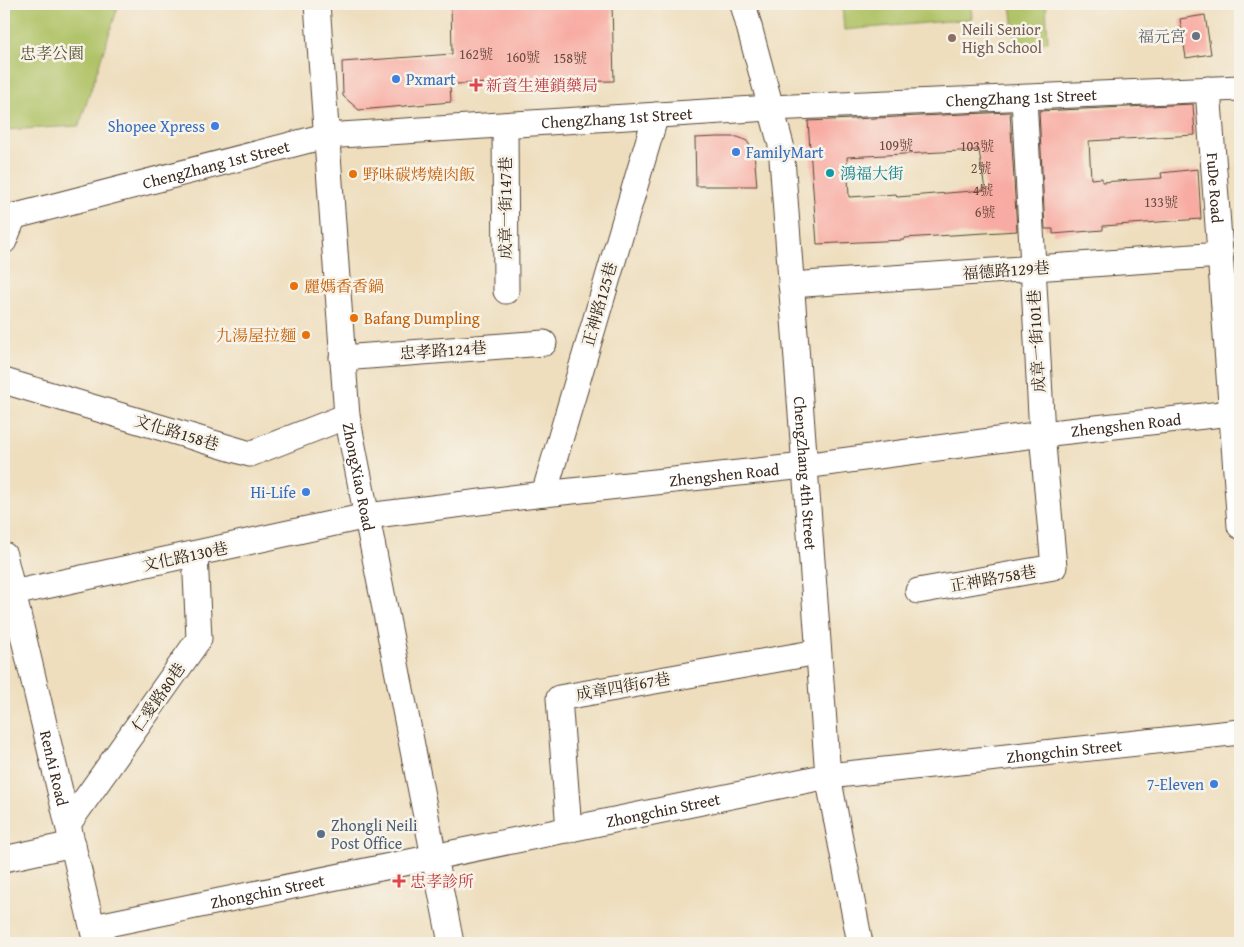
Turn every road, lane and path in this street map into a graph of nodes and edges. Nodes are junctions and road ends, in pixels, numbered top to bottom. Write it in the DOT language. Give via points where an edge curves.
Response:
graph roads {
  1 [pos="317,4"];
  2 [pos="743,4"];
  3 [pos="1240,88"];
  4 [pos="1208,89"];
  5 [pos="1024,98"];
  6 [pos="770,108"];
  7 [pos="656,115"];
  8 [pos="505,125"];
  9 [pos="325,136"];
  10 [pos="9,218"];
  11 [pos="4,240"];
  12 [pos="1221,255"];
  13 [pos="1032,268"];
  14 [pos="791,285"];
  15 [pos="506,290"];
  16 [pos="1232,293"];
  17 [pos="544,342"];
  18 [pos="342,358"];
  19 [pos="4,381"];
  20 [pos="1236,412"];
  21 [pos="347,416"];
  22 [pos="1042,434"];
  23 [pos="804,466"];
  24 [pos="544,494"];
  25 [pos="366,516"];
  26 [pos="1240,526"];
  27 [pos="195,554"];
  28 [pos="4,555"];
  29 [pos="918,591"];
  30 [pos="9,594"];
  31 [pos="818,652"];
  32 [pos="1240,732"];
  33 [pos="828,776"];
  34 [pos="569,830"];
  35 [pos="71,834"];
  36 [pos="436,858"];
  37 [pos="4,859"];
  38 [pos="95,935"];
  39 [pos="451,943"];
  40 [pos="860,943"];
  1 -- 9 [label="street, ZhongXiao Road"];
  2 -- 6 [label="street, ChengZhang 4th Street"];
  3 -- 4 [label="street, ChengZhang 1st Street"];
  4 -- 5 [label="street, ChengZhang 1st Street"];
  4 -- 12 [label="street, FuDe Road"];
  5 -- 6 [label="street, ChengZhang 1st Street"];
  5 -- 13 [label="street, 成章一街101巷"];
  6 -- 7 [label="street, ChengZhang 1st Street"];
  6 -- 14 [label="street, ChengZhang 4th Street" via="781,145"];
  7 -- 8 [label="street, ChengZhang 1st Street"];
  7 -- 24 [label="street, 正神路125巷"];
  8 -- 9 [label="street, ChengZhang 1st Street"];
  8 -- 15 [label="street, 成章一街147巷"];
  9 -- 10 [label="street, ChengZhang 1st Street"];
  9 -- 18 [label="street, ZhongXiao Road"];
  10 -- 11 [label="street"];
  12 -- 13 [label="street, 福德路129巷"];
  12 -- 16 [label="street, FuDe Road"];
  13 -- 14 [label="street, 福德路129巷"];
  13 -- 22 [label="street, 成章一街101巷"];
  14 -- 23 [label="street, ChengZhang 4th Street"];
  16 -- 20 [label="street, FuDe Road"];
  17 -- 18 [label="street, 忠孝路124巷"];
  18 -- 21 [label="street, ZhongXiao Road"];
  19 -- 21 [label="street, 文化路158巷" via="250,454"];
  20 -- 22 [label="street, Zhengshen Road"];
  20 -- 26 [label="street, FuDe Road"];
  21 -- 25 [label="street, ZhongXiao Road"];
  22 -- 23 [label="street, Zhengshen Road"];
  22 -- 29 [label="street, 正神路758巷" via="1054,567"];
  23 -- 24 [label="street, Zhengshen Road"];
  23 -- 31 [label="street, ChengZhang 4th Street"];
  24 -- 25 [label="street, Zhengshen Road"];
  25 -- 27 [label="street, 文化路130巷"];
  25 -- 36 [label="street, ZhongXiao Road"];
  27 -- 30 [label="street, 文化路130巷"];
  27 -- 35 [label="street, 仁愛路80巷" via="198,639"];
  28 -- 30 [label="street, RenAi Road"];
  30 -- 35 [label="street, RenAi Road"];
  31 -- 33 [label="street, ChengZhang 4th Street"];
  31 -- 34 [label="street, 成章四街67巷" via="559,698"];
  32 -- 33 [label="street, Zhongchin Street"];
  33 -- 34 [label="street, Zhongchin Street"];
  33 -- 40 [label="street, ChengZhang 4th Street"];
  34 -- 36 [label="street, Zhongchin Street"];
  35 -- 37 [label="street"];
  35 -- 38 [label="street, RenAi Road"];
  36 -- 38 [label="street, Zhongchin Street"];
  36 -- 39 [label="street, ZhongXiao Road"];
}
